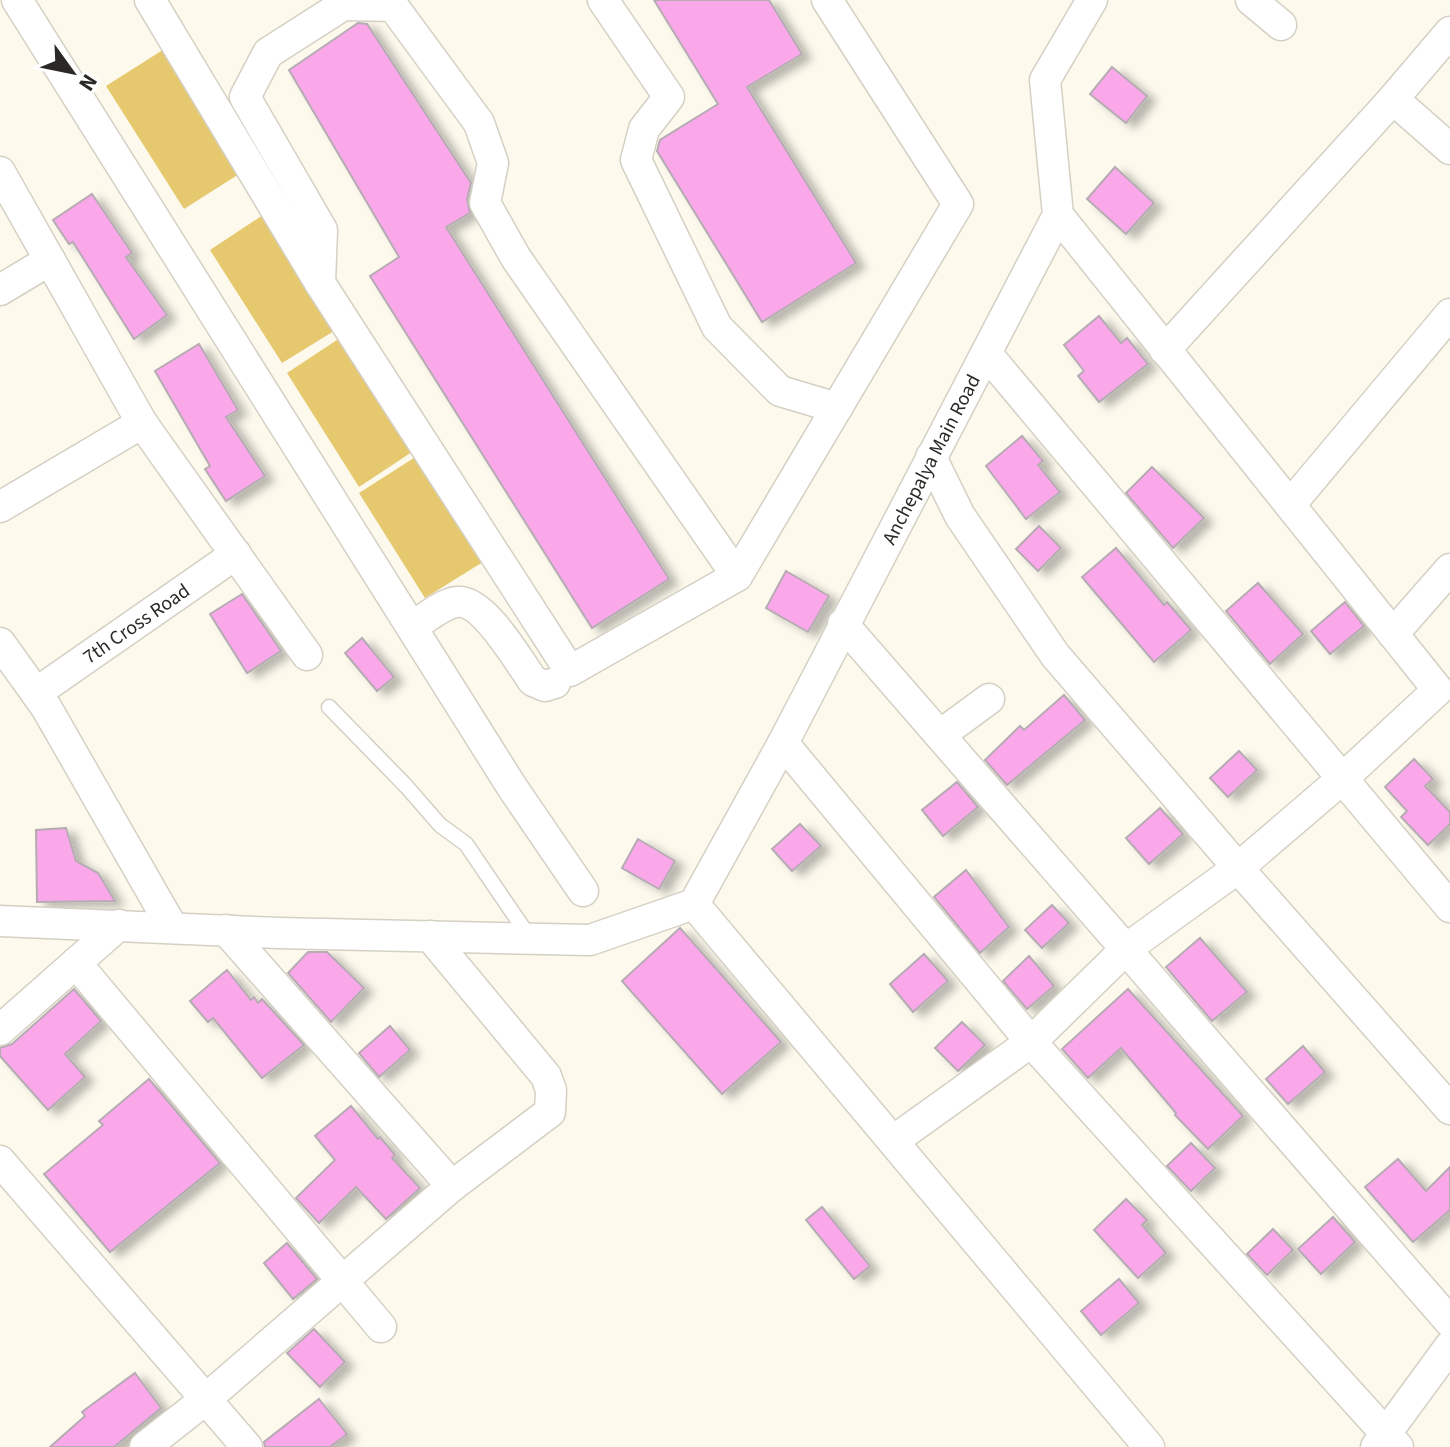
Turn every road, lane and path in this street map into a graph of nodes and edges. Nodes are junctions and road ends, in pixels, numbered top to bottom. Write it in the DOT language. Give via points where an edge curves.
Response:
graph roads {
  1 [pos="17,0"];
  2 [pos="150,0"];
  3 [pos="603,0"];
  4 [pos="827,0"];
  5 [pos="1092,0"];
  6 [pos="1251,0"];
  7 [pos="1281,25"];
  8 [pos="1450,32"];
  9 [pos="1393,99"];
  10 [pos="1450,149"];
  11 [pos="0,172"];
  12 [pos="1058,215"];
  13 [pos="50,260"];
  14 [pos="320,283"];
  15 [pos="0,290"];
  16 [pos="1450,314"];
  17 [pos="1165,350"];
  18 [pos="986,353"];
  19 [pos="837,408"];
  20 [pos="142,423"];
  21 [pos="931,457"];
  22 [pos="1290,505"];
  23 [pos="0,507"];
  24 [pos="236,554"];
  25 [pos="1450,569"];
  26 [pos="737,576"];
  27 [pos="843,624"];
  28 [pos="412,627"];
  29 [pos="1393,634"];
  30 [pos="0,643"];
  31 [pos="307,655"];
  32 [pos="555,683"];
  33 [pos="36,693"];
  34 [pos="1444,698"];
  35 [pos="989,699"];
  36 [pos="329,707"];
  37 [pos="940,735"];
  38 [pos="783,743"];
  39 [pos="1342,779"];
  40 [pos="1238,868"];
  41 [pos="583,891"];
  42 [pos="694,904"];
  43 [pos="1450,907"];
  44 [pos="0,921"];
  45 [pos="119,925"];
  46 [pos="172,927"];
  47 [pos="226,930"];
  48 [pos="430,936"];
  49 [pos="530,939"];
  50 [pos="1126,949"];
  51 [pos="76,963"];
  52 [pos="0,1030"];
  53 [pos="1031,1042"];
  54 [pos="1450,1109"];
  55 [pos="893,1141"];
  56 [pos="0,1161"];
  57 [pos="452,1186"];
  58 [pos="343,1280"];
  59 [pos="1450,1322"];
  60 [pos="381,1327"];
  61 [pos="1450,1346"];
  62 [pos="206,1399"];
  63 [pos="1386,1443"];
  64 [pos="145,1447"];
  65 [pos="247,1447"];
  66 [pos="1149,1447"];
  1 -- 28 [label="street"];
  2 -- 14 [label="street"];
  3 -- 19 [label="street" via="669,97 644,129 636,160 717,327 780,391"];
  4 -- 19 [label="street" via="958,204"];
  5 -- 12 [label="street" via="1045,80"];
  6 -- 7 [label="street"];
  8 -- 9 [label="street"];
  9 -- 10 [label="street"];
  9 -- 17 [label="street"];
  11 -- 13 [label="street"];
  12 -- 17 [label="street"];
  12 -- 18 [label="street, Anchepalya Main Road"];
  13 -- 15 [label="street"];
  13 -- 20 [label="street"];
  14 -- 26 [label="street" via="570,671"];
  14 -- 26 [label="street" via="322,230 245,97 268,53 343,5 393,6 479,123 493,163 485,203 516,258"];
  16 -- 22 [label="street"];
  17 -- 22 [label="street"];
  18 -- 21 [label="street, Anchepalya Main Road"];
  18 -- 39 [label="street"];
  19 -- 26 [label="street"];
  20 -- 23 [label="street"];
  20 -- 24 [label="street"];
  21 -- 27 [label="street, Anchepalya Main Road"];
  21 -- 40 [label="street" via="960,516 1055,655"];
  22 -- 29 [label="street"];
  24 -- 31 [label="street"];
  24 -- 33 [label="street, 7th Cross Road"];
  25 -- 29 [label="street"];
  27 -- 37 [label="street"];
  27 -- 38 [label="street, Anchepalya Main Road"];
  28 -- 32 [label="street" via="447,605 469,603 482,612 533,681"];
  28 -- 41 [label="street"];
  29 -- 34 [label="street"];
  30 -- 33 [label="street"];
  33 -- 46 [label="street"];
  34 -- 39 [label="street"];
  35 -- 37 [label="street"];
  36 -- 49 [label="lane" via="440,825 466,844"];
  37 -- 50 [label="street"];
  38 -- 42 [label="street, Anchepalya Main Road"];
  38 -- 53 [label="street"];
  39 -- 40 [label="street"];
  39 -- 43 [label="street"];
  40 -- 50 [label="street"];
  40 -- 54 [label="street"];
  42 -- 49 [label="street" via="590,940"];
  42 -- 55 [label="street"];
  44 -- 45 [label="street"];
  45 -- 46 [label="street"];
  45 -- 51 [label="street"];
  46 -- 47 [label="street"];
  47 -- 48 [label="street"];
  47 -- 57 [label="street"];
  48 -- 49 [label="street"];
  48 -- 57 [label="street" via="546,1076 551,1090 550,1112"];
  50 -- 53 [label="street"];
  50 -- 59 [label="street"];
  51 -- 52 [label="street"];
  51 -- 58 [label="street"];
  53 -- 55 [label="street"];
  53 -- 63 [label="street"];
  55 -- 66 [label="street"];
  56 -- 62 [label="street"];
  57 -- 58 [label="street"];
  58 -- 60 [label="street"];
  58 -- 62 [label="street"];
  61 -- 63 [label="street"];
  62 -- 64 [label="street"];
  62 -- 65 [label="street"];
}
